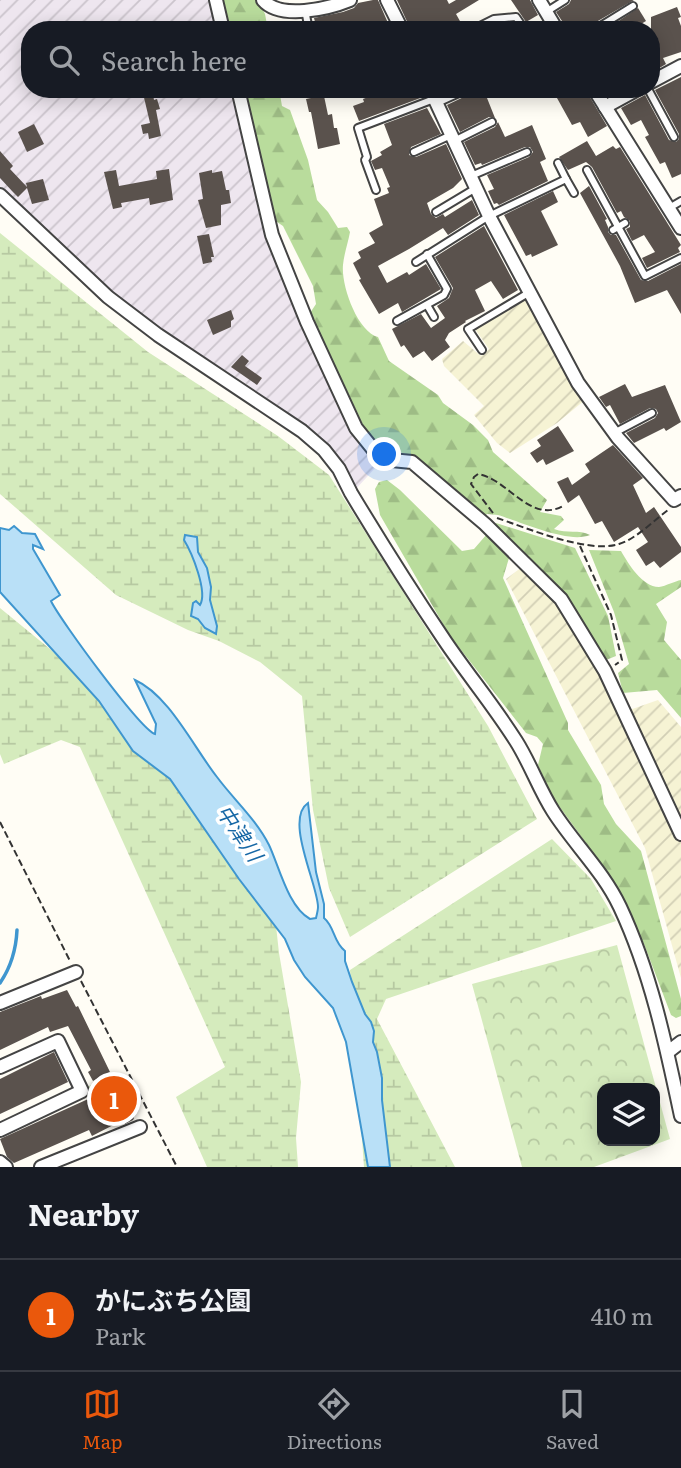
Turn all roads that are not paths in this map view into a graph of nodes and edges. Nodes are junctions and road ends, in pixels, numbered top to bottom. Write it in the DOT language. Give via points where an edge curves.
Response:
graph roads {
  1 [pos="215,0"];
  2 [pos="263,0"];
  3 [pos="350,0"];
  4 [pos="387,0"];
  5 [pos="538,0"];
  6 [pos="565,0"];
  7 [pos="633,6"];
  8 [pos="305,10"];
  9 [pos="546,12"];
  10 [pos="221,21"];
  11 [pos="307,21"];
  12 [pos="398,21"];
  13 [pos="490,21"];
  14 [pos="519,21"];
  15 [pos="552,21"];
  16 [pos="609,21"];
  17 [pos="681,66"];
  18 [pos="660,77"];
  19 [pos="240,98"];
  20 [pos="432,98"];
  21 [pos="434,98"];
  22 [pos="600,98"];
  23 [pos="622,98"];
  24 [pos="653,98"];
  25 [pos="605,107"];
  26 [pos="492,122"];
  27 [pos="674,137"];
  28 [pos="453,138"];
  29 [pos="414,152"];
  30 [pos="527,152"];
  31 [pos="518,156"];
  32 [pos="558,163"];
  33 [pos="522,165"];
  34 [pos="587,170"];
  35 [pos="566,179"];
  36 [pos="473,182"];
  37 [pos="376,190"];
  38 [pos="574,193"];
  39 [pos="0,195"];
  40 [pos="675,205"];
  41 [pos="436,212"];
  42 [pos="489,216"];
  43 [pos="681,228"];
  44 [pos="427,254"];
  45 [pos="681,258"];
  46 [pos="416,262"];
  47 [pos="530,292"];
  48 [pos="427,305"];
  49 [pos="434,317"];
  50 [pos="397,321"];
  51 [pos="482,351"];
  52 [pos="652,414"];
  53 [pos="614,433"];
  54 [pos="678,501"];
  55 [pos="681,834"];
  56 [pos="76,972"];
  57 [pos="0,1003"];
  58 [pos="681,1042"];
  59 [pos="668,1052"];
  60 [pos="0,1067"];
  61 [pos="681,1116"];
  62 [pos="140,1127"];
  63 [pos="0,1130"];
  64 [pos="0,1162"];
  65 [pos="6,1167"];
  66 [pos="41,1167"];
  1 -- 10 [label="street"];
  2 -- 8 [label="street" via="273,8"];
  3 -- 8 [label="street"];
  4 -- 12 [label="street"];
  5 -- 9 [label="street"];
  6 -- 9 [label="lane"];
  7 -- 16 [label="lane"];
  8 -- 11 [label="lane"];
  9 -- 15 [label="street"];
  13 -- 14 [label="lane" via="516,17"];
  17 -- 18 [label="street"];
  19 -- 55 [label="street" via="272,234 356,428 381,459 412,462 561,598 605,671"];
  20 -- 37 [label="lane" via="358,128"];
  21 -- 28 [label="street"];
  22 -- 25 [label="street"];
  23 -- 25 [label="street"];
  24 -- 27 [label="lane"];
  25 -- 40 [label="street"];
  26 -- 28 [label="lane"];
  28 -- 29 [label="lane"];
  28 -- 36 [label="street"];
  30 -- 31 [label="lane"];
  31 -- 33 [label="lane"];
  31 -- 36 [label="lane"];
  32 -- 35 [label="lane"];
  34 -- 45 [label="lane" via="588,180 619,227 643,278"];
  35 -- 38 [label="lane"];
  35 -- 42 [label="lane"];
  36 -- 41 [label="lane"];
  36 -- 42 [label="street"];
  39 -- 59 [label="street" via="108,297 302,430 339,469 432,620 518,744 541,793 610,886 637,949"];
  40 -- 43 [label="street"];
  42 -- 44 [label="lane"];
  42 -- 47 [label="street"];
  44 -- 46 [label="lane"];
  44 -- 48 [label="lane" via="447,289"];
  47 -- 51 [label="lane" via="468,329"];
  47 -- 53 [label="street" via="578,383"];
  48 -- 49 [label="lane"];
  48 -- 50 [label="lane"];
  52 -- 53 [label="lane"];
  53 -- 54 [label="street"];
  56 -- 57 [label="street"];
  58 -- 59 [label="street"];
  59 -- 61 [label="street"];
  60 -- 63 [label="street" via="58,1041 82,1091"];
  62 -- 66 [label="street" via="119,1131"];
  64 -- 65 [label="street"];
}
